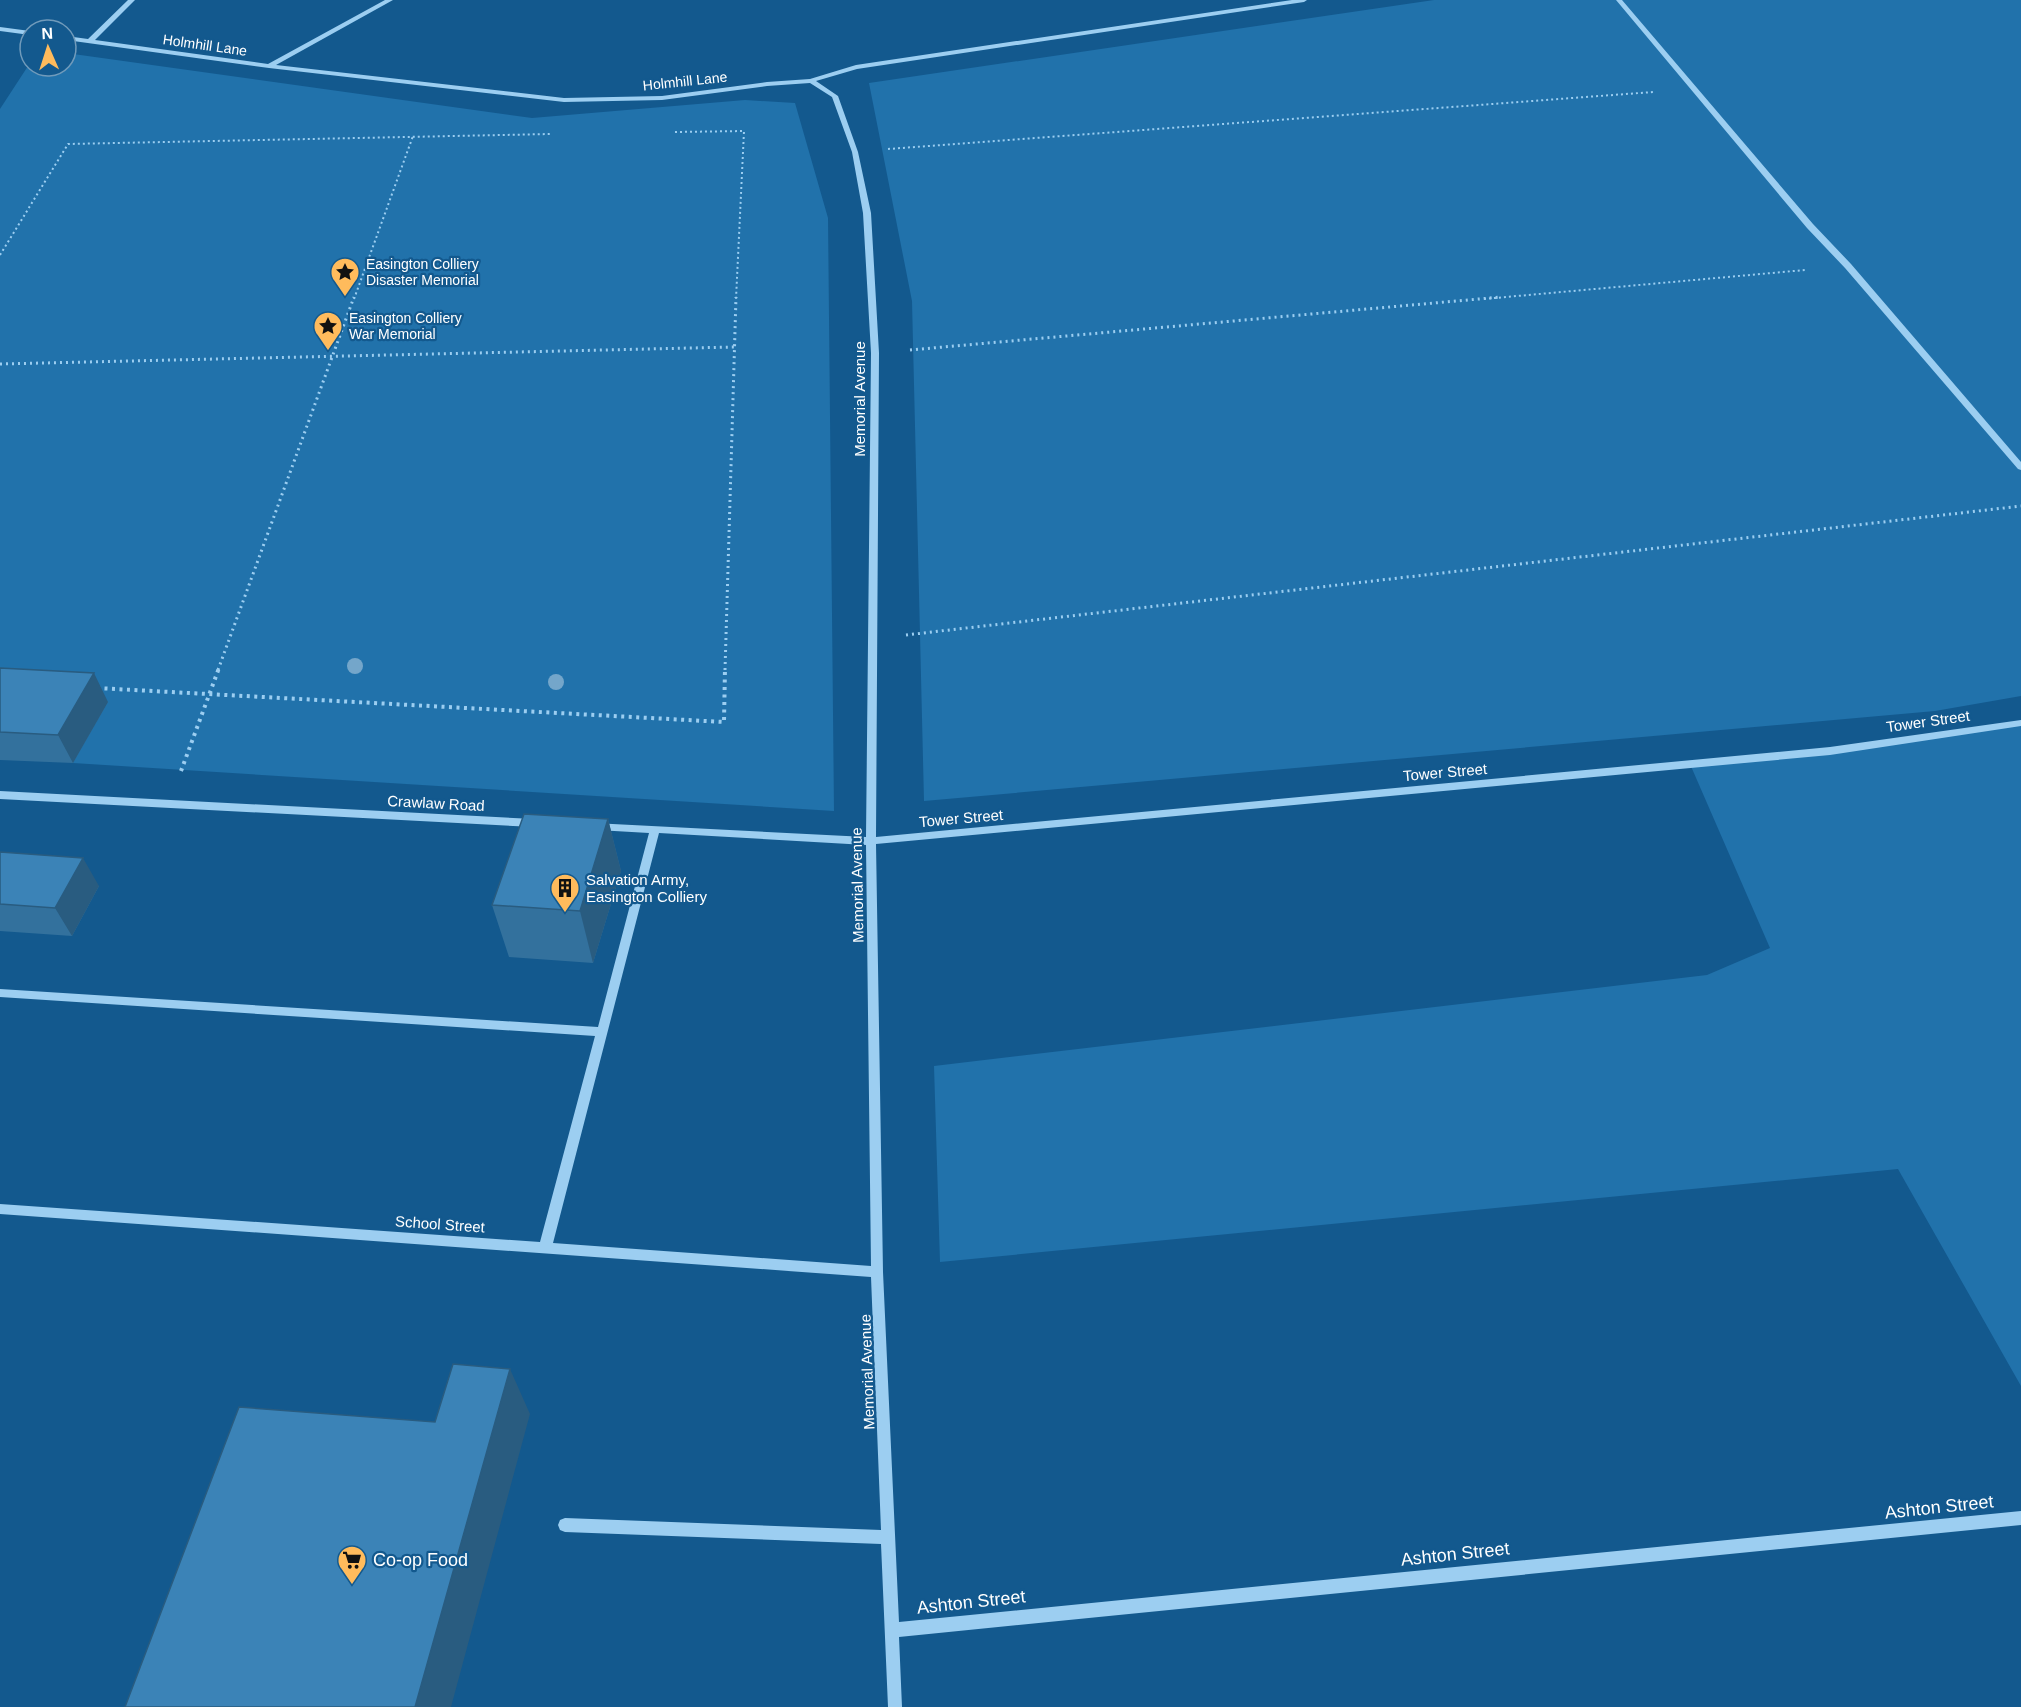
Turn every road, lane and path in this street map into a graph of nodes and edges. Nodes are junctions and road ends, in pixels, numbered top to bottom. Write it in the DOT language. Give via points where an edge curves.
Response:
graph roads {
  1 [pos="132,0"];
  2 [pos="390,0"];
  3 [pos="1304,0"];
  4 [pos="1619,0"];
  5 [pos="0,29"];
  6 [pos="18,31"];
  7 [pos="78,40"];
  8 [pos="90,41"];
  9 [pos="269,66"];
  10 [pos="811,81"];
  11 [pos="1693,89"];
  12 [pos="673,132"];
  13 [pos="555,134"];
  14 [pos="413,136"];
  15 [pos="855,152"];
  16 [pos="0,255"];
  17 [pos="1848,266"];
  18 [pos="734,347"];
  19 [pos="875,353"];
  20 [pos="332,356"];
  21 [pos="0,364"];
  22 [pos="2021,467"];
  23 [pos="2021,507"];
  24 [pos="873,639"];
  25 [pos="94,688"];
  26 [pos="210,694"];
  27 [pos="2021,723"];
  28 [pos="0,795"];
  29 [pos="170,803"];
  30 [pos="549,824"];
  31 [pos="584,826"];
  32 [pos="655,830"];
  33 [pos="871,841"];
  34 [pos="0,993"];
  35 [pos="602,1032"];
  36 [pos="0,1209"];
  37 [pos="545,1248"];
  38 [pos="878,1272"];
  39 [pos="2021,1518"];
  40 [pos="565,1525"];
  41 [pos="889,1537"];
  42 [pos="893,1630"];
  43 [pos="895,1707"];
  1 -- 8 [label="street"];
  2 -- 9 [label="street"];
  3 -- 10 [label="street, Holmhill Lane" via="856,67"];
  4 -- 11 [label="street"];
  5 -- 6 [label="street"];
  7 -- 8 [label="street, Holmhill Lane"];
  8 -- 9 [label="street, Holmhill Lane"];
  9 -- 10 [label="street, Holmhill Lane" via="564,100 662,98"];
  10 -- 15 [label="street, Memorial Avenue" via="835,96"];
  11 -- 15 [label="path"];
  11 -- 17 [label="street"];
  12 -- 18 [label="path" via="744,131"];
  13 -- 14 [label="path"];
  14 -- 16 [label="path" via="68,144"];
  14 -- 20 [label="path"];
  15 -- 19 [label="street, Memorial Avenue" via="867,213"];
  17 -- 19 [label="path"];
  17 -- 22 [label="street"];
  18 -- 20 [label="path"];
  18 -- 26 [label="path" via="724,722"];
  19 -- 24 [label="street, Memorial Avenue"];
  20 -- 21 [label="path"];
  20 -- 26 [label="path"];
  23 -- 24 [label="path"];
  24 -- 33 [label="street, Memorial Avenue"];
  25 -- 26 [label="path"];
  26 -- 29 [label="path"];
  27 -- 33 [label="street, Tower Street" via="1830,751"];
  28 -- 29 [label="street, Crawlaw Road"];
  29 -- 30 [label="street, Crawlaw Road"];
  31 -- 32 [label="street"];
  32 -- 33 [label="street"];
  32 -- 35 [label="street"];
  33 -- 38 [label="street, Memorial Avenue"];
  34 -- 35 [label="street"];
  35 -- 37 [label="street"];
  36 -- 37 [label="street, School Street"];
  37 -- 38 [label="street, School Street"];
  38 -- 41 [label="street, Memorial Avenue"];
  39 -- 42 [label="street, Ashton Street"];
  40 -- 41 [label="street"];
  41 -- 42 [label="street, Memorial Avenue"];
  42 -- 43 [label="street, Memorial Avenue"];
}
